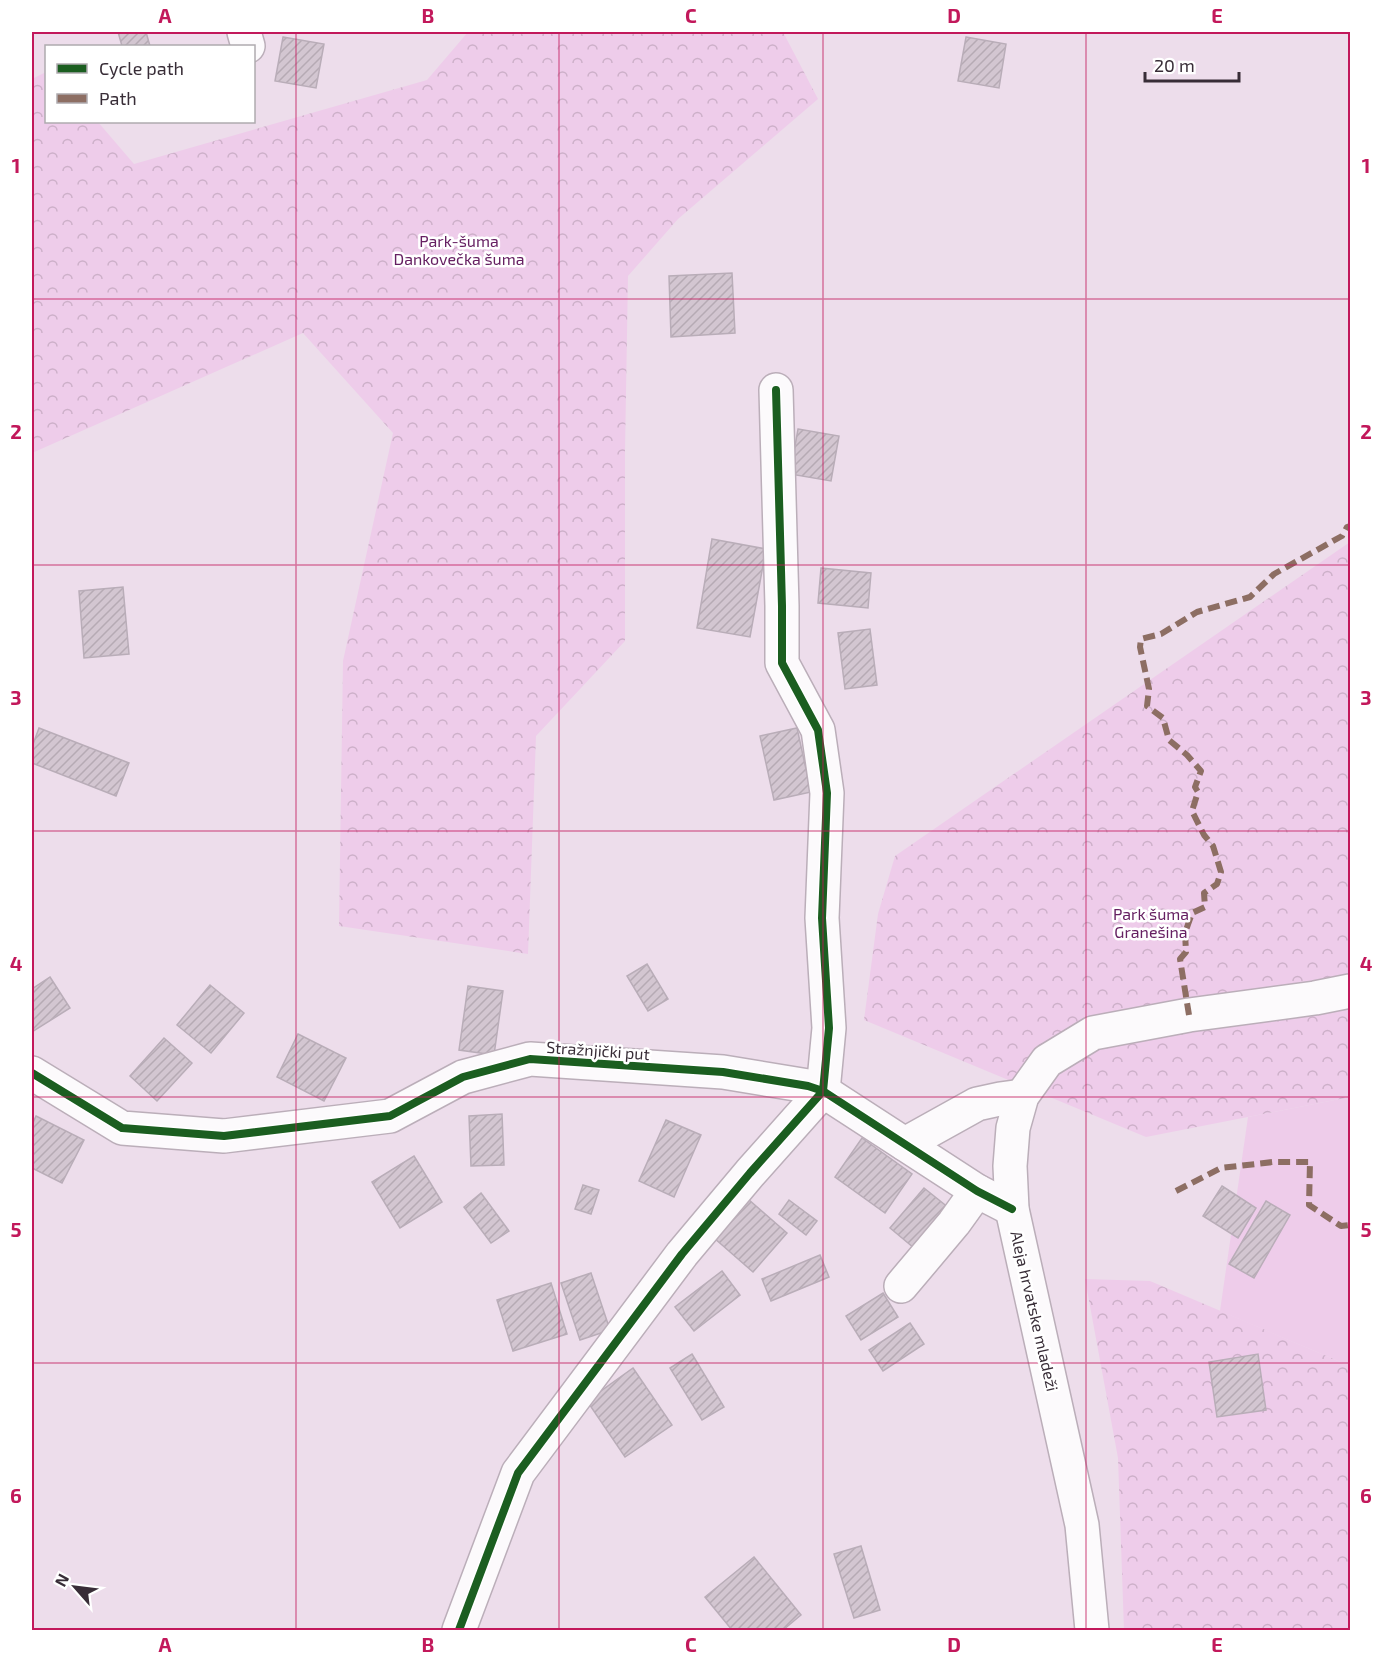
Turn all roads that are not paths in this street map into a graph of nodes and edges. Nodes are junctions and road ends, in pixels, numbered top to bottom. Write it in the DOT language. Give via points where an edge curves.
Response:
graph roads {
  1 [pos="776,390"];
  2 [pos="1350,991"];
  3 [pos="32,1072"];
  4 [pos="823,1091"];
  5 [pos="1022,1096"];
  6 [pos="905,1143"];
  7 [pos="977,1191"];
  8 [pos="1012,1209"];
  9 [pos="901,1286"];
  10 [pos="459,1630"];
  11 [pos="1092,1630"];
  1 -- 4 [label="street" via="782,663 818,730 826,793 822,918 829,1028"];
  2 -- 5 [label="street, Aleja hrvatske mladeži" via="1093,1033 1047,1061"];
  3 -- 4 [label="street, Stražnjički put" via="122,1128 224,1136 390,1116 463,1077 530,1059 723,1071"];
  4 -- 6 [label="street, Stražnjički put"];
  4 -- 10 [label="street" via="682,1254 518,1473"];
  5 -- 6 [label="street" via="977,1104"];
  5 -- 8 [label="street, Aleja hrvatske mladeži" via="1013,1128"];
  6 -- 7 [label="street, Stražnjički put"];
  7 -- 8 [label="street, Stražnjički put"];
  7 -- 9 [label="street"];
  8 -- 11 [label="street, Aleja hrvatske mladeži" via="1082,1525"];
}
